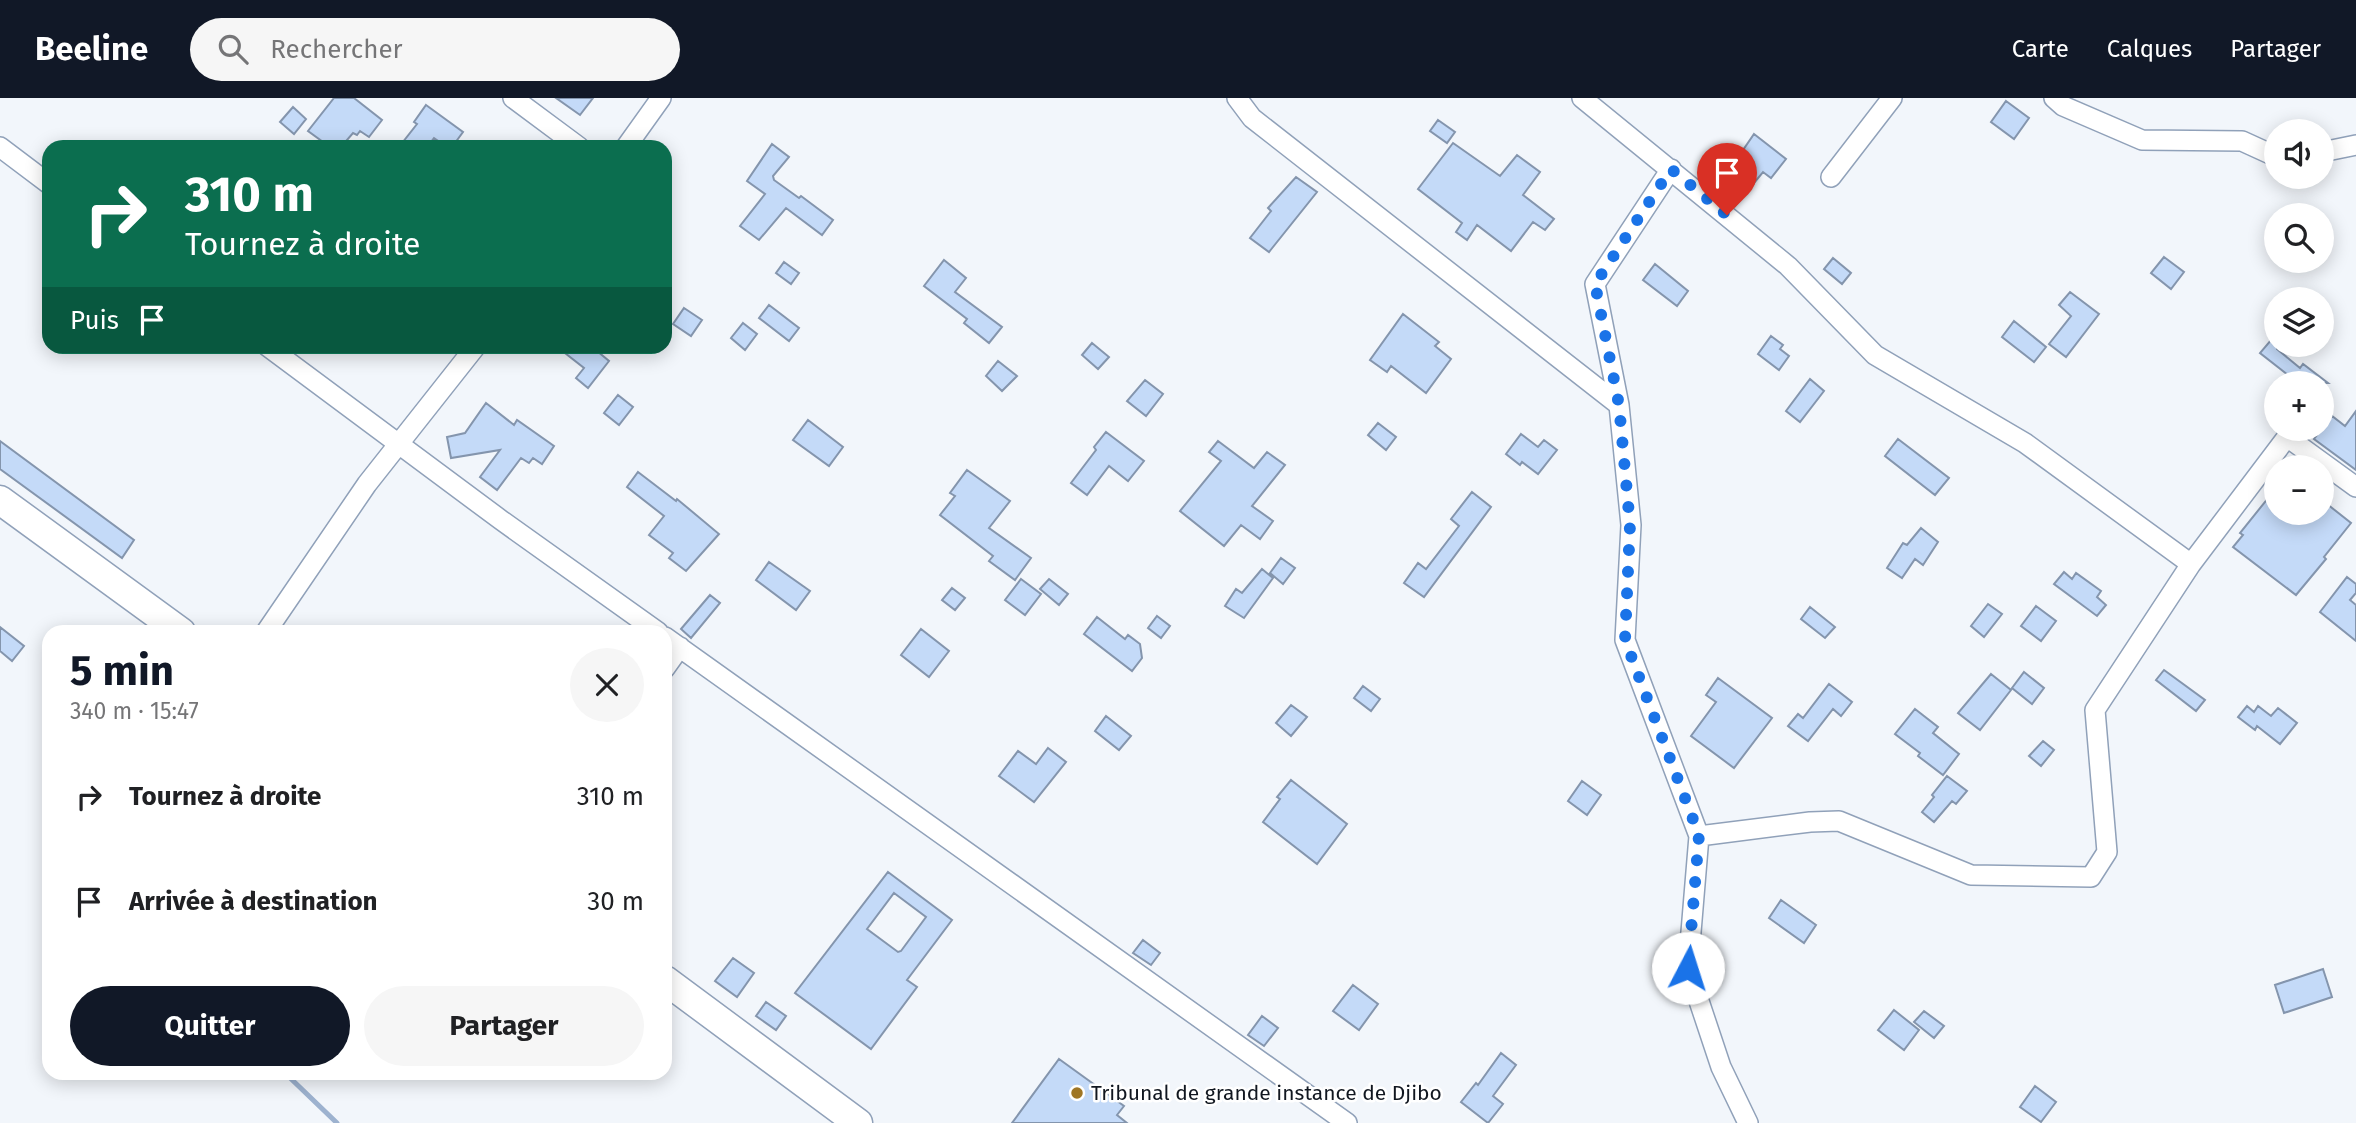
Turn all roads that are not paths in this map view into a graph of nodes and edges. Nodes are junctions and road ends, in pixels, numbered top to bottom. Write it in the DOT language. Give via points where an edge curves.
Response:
graph roads {
  1 [pos="513,98"];
  2 [pos="661,98"];
  3 [pos="1237,98"];
  4 [pos="1582,98"];
  5 [pos="1892,98"];
  6 [pos="2054,98"];
  7 [pos="570,140"];
  8 [pos="631,140"];
  9 [pos="2356,145"];
  10 [pos="0,147"];
  11 [pos="2334,150"];
  12 [pos="2264,151"];
  13 [pos="1671,169"];
  14 [pos="1831,177"];
  15 [pos="42,179"];
  16 [pos="278,354"];
  17 [pos="470,354"];
  18 [pos="1619,405"];
  19 [pos="399,445"];
  20 [pos="2356,487"];
  21 [pos="0,500"];
  22 [pos="2191,564"];
  23 [pos="171,625"];
  24 [pos="271,625"];
  25 [pos="648,625"];
  26 [pos="673,642"];
  27 [pos="1699,835"];
  28 [pos="672,985"];
  29 [pos="858,1123"];
  30 [pos="1347,1123"];
  31 [pos="1748,1123"];
  1 -- 7 [label="street"];
  2 -- 8 [label="street"];
  3 -- 18 [label="street" via="1252,118"];
  4 -- 13 [label="street"];
  5 -- 14 [label="street"];
  6 -- 12 [label="street" via="2142,140 2242,141"];
  9 -- 11 [label="street"];
  10 -- 15 [label="street"];
  13 -- 18 [label="street" via="1595,284"];
  13 -- 22 [label="street" via="1788,265 1875,355 2025,443"];
  16 -- 19 [label="street"];
  17 -- 19 [label="street"];
  18 -- 27 [label="street" via="1630,525 1625,640"];
  19 -- 24 [label="street"];
  19 -- 25 [label="street"];
  20 -- 22 [label="street" via="2287,438"];
  21 -- 23 [label="main road"];
  22 -- 27 [label="street" via="2095,710 2107,852 2091,877 1971,875 1839,821"];
  26 -- 30 [label="street"];
  27 -- 31 [label="street" via="1688,968 1721,1067"];
  28 -- 29 [label="main road"];
}
